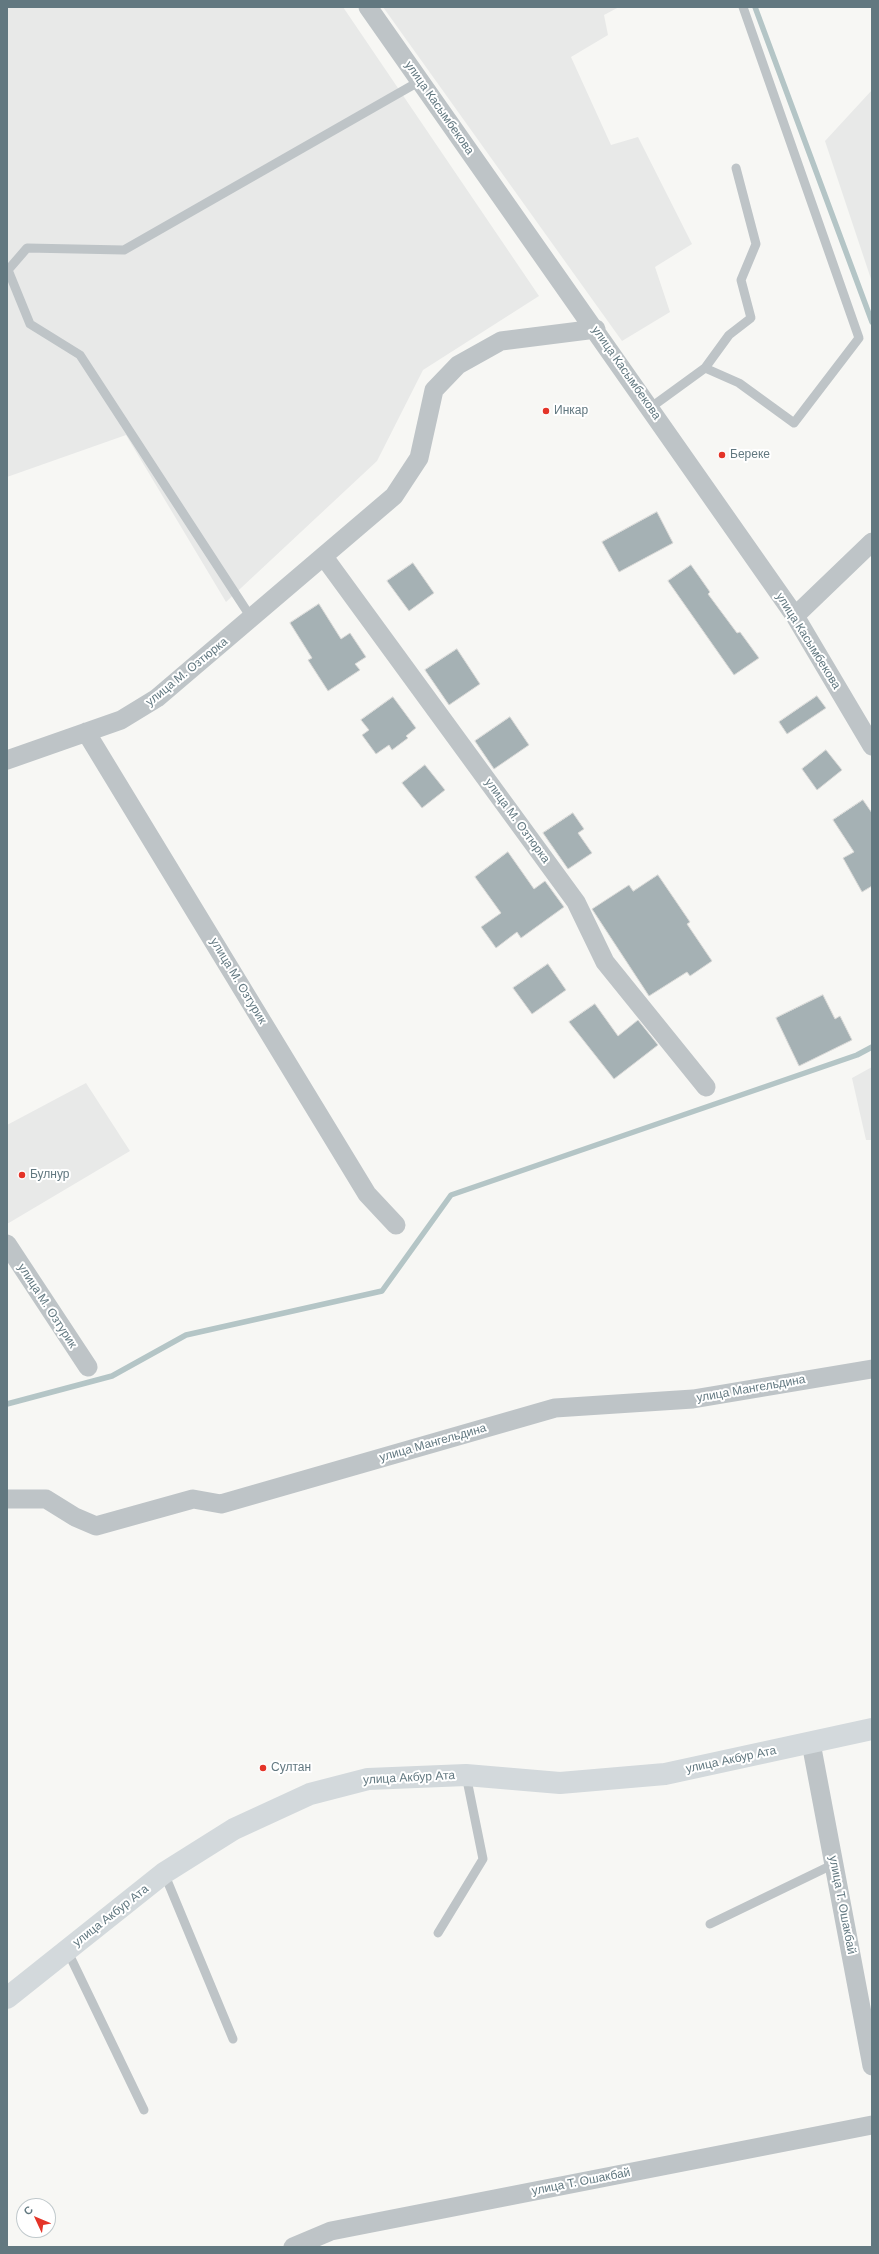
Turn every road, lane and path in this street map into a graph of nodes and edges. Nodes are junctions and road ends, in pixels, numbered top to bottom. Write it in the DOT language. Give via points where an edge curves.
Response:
graph roads {
  1 [pos="368,7"];
  2 [pos="743,7"];
  3 [pos="420,81"];
  4 [pos="736,168"];
  5 [pos="596,330"];
  6 [pos="705,368"];
  7 [pos="650,408"];
  8 [pos="872,542"];
  9 [pos="324,557"];
  10 [pos="795,616"];
  11 [pos="252,619"];
  12 [pos="86,732"];
  13 [pos="872,746"];
  14 [pos="7,760"];
  15 [pos="706,1087"];
  16 [pos="396,1225"];
  17 [pos="7,1244"];
  18 [pos="88,1367"];
  19 [pos="872,1369"];
  20 [pos="7,1500"];
  21 [pos="872,1729"];
  22 [pos="811,1743"];
  23 [pos="466,1775"];
  24 [pos="834,1864"];
  25 [pos="164,1874"];
  26 [pos="710,1924"];
  27 [pos="438,1933"];
  28 [pos="67,1950"];
  29 [pos="7,1998"];
  30 [pos="233,2039"];
  31 [pos="872,2066"];
  32 [pos="144,2110"];
  33 [pos="872,2125"];
  34 [pos="293,2247"];
  1 -- 3 [label="street, улица Касымбекова"];
  2 -- 6 [label="lane" via="859,338 794,424 739,383"];
  3 -- 5 [label="street, улица Касымбекова"];
  3 -- 11 [label="lane" via="124,250 27,248 8,270 30,324 80,355"];
  4 -- 6 [label="lane" via="756,244 741,280 751,318 729,335"];
  5 -- 7 [label="street, улица Касымбекова"];
  5 -- 9 [label="street, улица М. Озтюрка" via="501,341 458,365 434,390 419,458 394,496"];
  6 -- 7 [label="lane"];
  7 -- 10 [label="street, улица Касымбекова"];
  8 -- 10 [label="street"];
  9 -- 11 [label="street, улица М. Озтюрка"];
  9 -- 15 [label="street, улица М. Озтюрка" via="576,902 605,962"];
  10 -- 13 [label="street, улица Касымбекова"];
  11 -- 12 [label="street, улица М. Озтюрка" via="157,698 121,720"];
  12 -- 14 [label="street, улица М. Озтюрка"];
  12 -- 16 [label="street, улица М. Озтурик" via="367,1194"];
  17 -- 18 [label="street, улица М. Озтурик"];
  19 -- 20 [label="street, улица Мангельдина" via="693,1399 555,1408 221,1504 193,1499 96,1526 75,1517 46,1499"];
  21 -- 22 [label="main road, улица Акбур Ата"];
  22 -- 23 [label="main road, улица Акбур Ата" via="665,1774 560,1783"];
  22 -- 24 [label="street, улица Т. Ошакбай"];
  23 -- 25 [label="main road, улица Акбур Ата" via="368,1779 310,1794 234,1829"];
  23 -- 27 [label="lane" via="484,1859"];
  24 -- 26 [label="lane"];
  24 -- 31 [label="street, улица Т. Ошакбай"];
  25 -- 28 [label="main road, улица Акбур Ата"];
  25 -- 30 [label="lane"];
  28 -- 29 [label="main road, улица Акбур Ата"];
  28 -- 32 [label="lane"];
  33 -- 34 [label="street, улица Т. Ошакбай" via="331,2231"];
}
